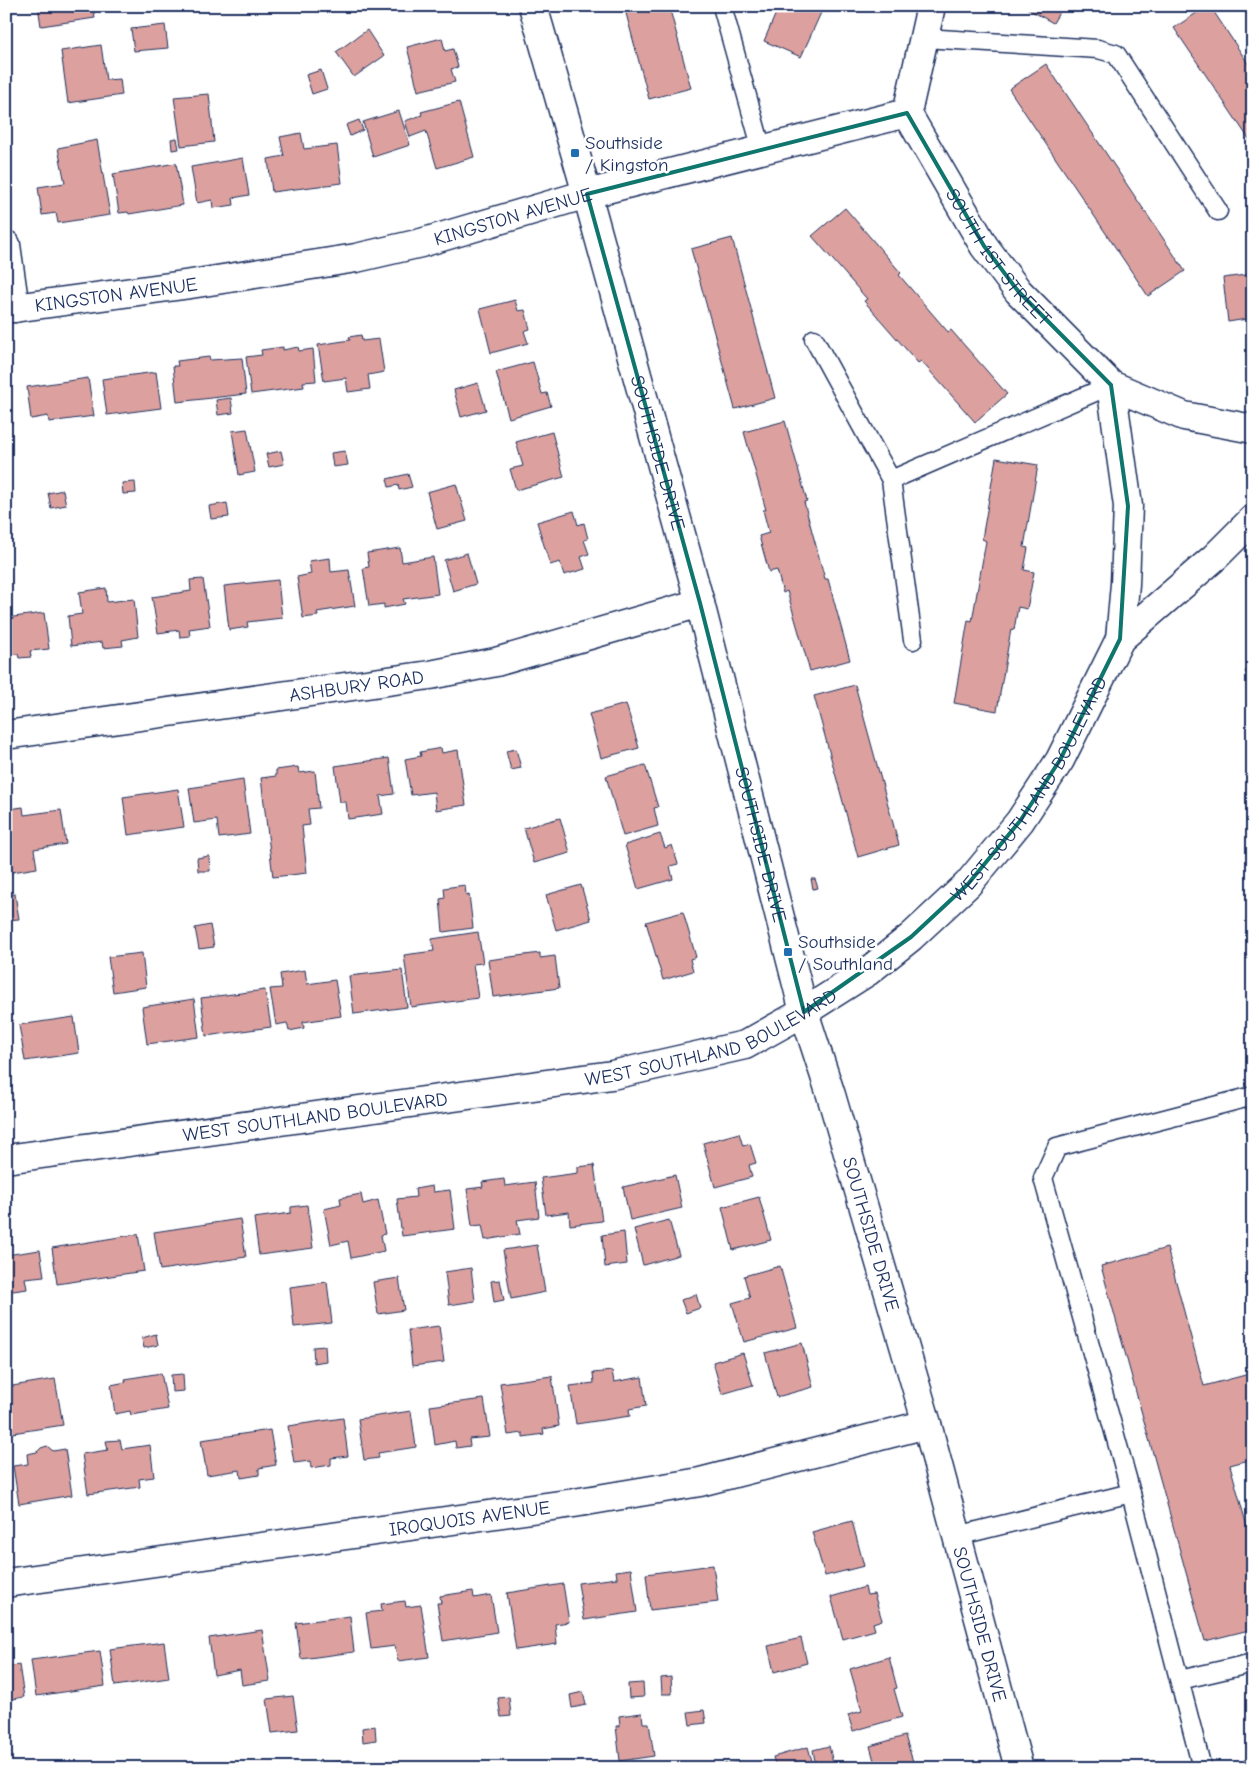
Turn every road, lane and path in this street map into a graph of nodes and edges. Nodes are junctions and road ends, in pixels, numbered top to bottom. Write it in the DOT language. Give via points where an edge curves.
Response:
graph roads {
  1 [pos="533,6"];
  2 [pos="722,6"];
  3 [pos="931,6"];
  4 [pos="924,38"];
  5 [pos="907,114"];
  6 [pos="762,150"];
  7 [pos="587,194"];
  8 [pos="1218,211"];
  9 [pos="6,245"];
  10 [pos="11,308"];
  11 [pos="814,339"];
  12 [pos="1111,385"];
  13 [pos="1253,429"];
  14 [pos="891,480"];
  15 [pos="1253,519"];
  16 [pos="700,603"];
  17 [pos="1120,638"];
  18 [pos="913,640"];
  19 [pos="6,735"];
  20 [pos="804,1012"];
  21 [pos="1253,1096"];
  22 [pos="6,1159"];
  23 [pos="927,1424"];
  24 [pos="1131,1494"];
  25 [pos="957,1536"];
  26 [pos="6,1583"];
  27 [pos="1253,1663"];
  28 [pos="1180,1680"];
  29 [pos="1019,1768"];
  30 [pos="1202,1768"];
  1 -- 7 [label="street, SOUTHSIDE DRIVE"];
  2 -- 6 [label="lane"];
  3 -- 4 [label="street"];
  4 -- 5 [label="street"];
  4 -- 8 [label="lane" via="1098,49 1116,54"];
  5 -- 6 [label="street, KINGSTON AVENUE"];
  5 -- 12 [label="street, SOUTH 1ST STREET" via="984,246 1018,290"];
  6 -- 7 [label="street, KINGSTON AVENUE"];
  7 -- 10 [label="street, KINGSTON AVENUE" via="356,258"];
  7 -- 16 [label="street, SOUTHSIDE DRIVE"];
  9 -- 10 [label="street"];
  11 -- 14 [label="lane"];
  12 -- 13 [label="street, SOUTH 1ST STREET" via="1184,416"];
  12 -- 14 [label="lane"];
  12 -- 17 [label="street" via="1128,506"];
  14 -- 18 [label="lane"];
  15 -- 17 [label="street, WEST SOUTHLAND BOULEVARD" via="1215,557"];
  16 -- 19 [label="street, ASHBURY ROAD" via="496,662 430,675"];
  16 -- 20 [label="street, SOUTHSIDE DRIVE"];
  17 -- 20 [label="street, WEST SOUTHLAND BOULEVARD" via="1060,760 1020,820 968,884 882,960"];
  20 -- 22 [label="street, WEST SOUTHLAND BOULEVARD" via="745,1045 612,1075"];
  20 -- 23 [label="street, SOUTHSIDE DRIVE"];
  21 -- 24 [label="lane" via="1057,1147 1043,1178"];
  23 -- 25 [label="street, SOUTHSIDE DRIVE"];
  23 -- 26 [label="street, IROQUOIS AVENUE" via="700,1482 574,1503"];
  24 -- 25 [label="lane"];
  24 -- 28 [label="lane"];
  25 -- 29 [label="street, SOUTHSIDE DRIVE"];
  27 -- 28 [label="lane"];
  28 -- 30 [label="lane"];
}
